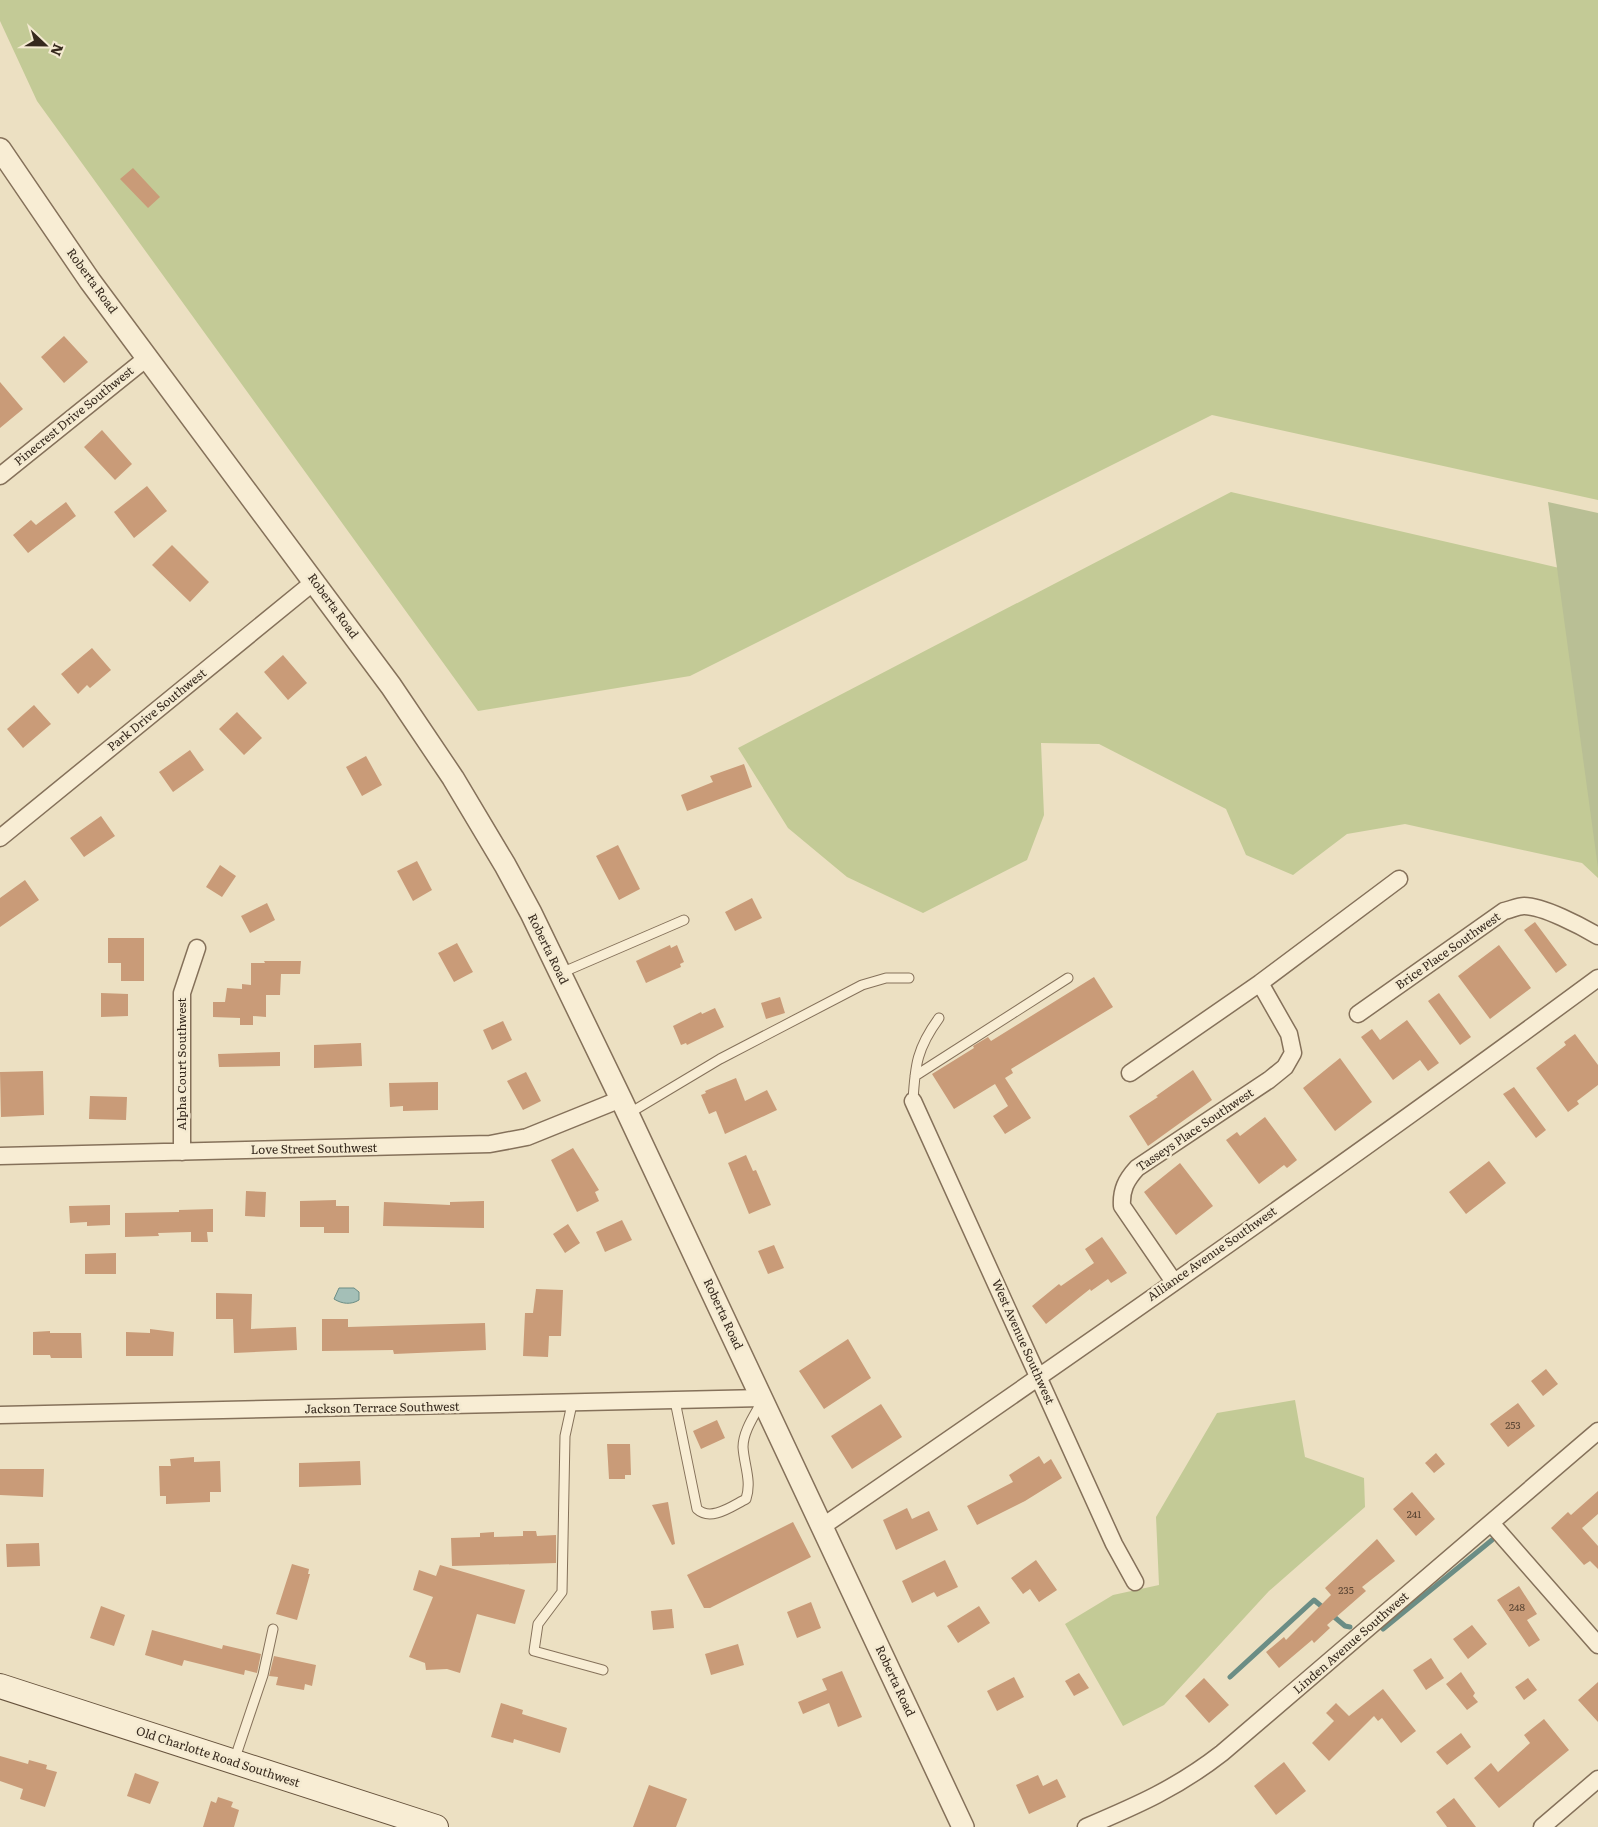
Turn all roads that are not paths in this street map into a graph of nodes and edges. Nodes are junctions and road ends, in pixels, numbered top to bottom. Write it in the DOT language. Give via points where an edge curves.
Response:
graph roads {
  1 [pos="0,149"];
  2 [pos="148,357"];
  3 [pos="0,476"];
  4 [pos="315,581"];
  5 [pos="0,838"];
  6 [pos="1398,879"];
  7 [pos="684,920"];
  8 [pos="1598,936"];
  9 [pos="197,948"];
  10 [pos="561,973"];
  11 [pos="909,978"];
  12 [pos="1068,978"];
  13 [pos="1598,978"];
  14 [pos="1260,983"];
  15 [pos="1358,1014"];
  16 [pos="939,1018"];
  17 [pos="1130,1073"];
  18 [pos="914,1076"];
  19 [pos="913,1101"];
  20 [pos="624,1107"];
  21 [pos="182,1152"];
  22 [pos="0,1156"];
  23 [pos="1174,1282"];
  24 [pos="1039,1376"];
  25 [pos="763,1398"];
  26 [pos="675,1401"];
  27 [pos="572,1404"];
  28 [pos="0,1415"];
  29 [pos="1598,1431"];
  30 [pos="1491,1523"];
  31 [pos="823,1526"];
  32 [pos="1134,1582"];
  33 [pos="273,1629"];
  34 [pos="1598,1645"];
  35 [pos="603,1670"];
  36 [pos="0,1686"];
  37 [pos="234,1762"];
  38 [pos="1598,1779"];
  39 [pos="436,1827"];
  40 [pos="963,1827"];
  41 [pos="1086,1827"];
  42 [pos="1542,1827"];
  1 -- 2 [label="street, Roberta Road" via="90,281"];
  2 -- 3 [label="street, Pinecrest Drive Southwest"];
  2 -- 4 [label="street, Roberta Road"];
  4 -- 5 [label="street, Park Drive Southwest"];
  4 -- 10 [label="street, Roberta Road" via="453,778 505,865"];
  6 -- 14 [label="street"];
  7 -- 10 [label="lane"];
  8 -- 15 [label="street, Brice Place Southwest" via="1577,924 1536,909 1523,906 1504,912"];
  9 -- 21 [label="street, Alpha Court Southwest" via="182,993"];
  10 -- 20 [label="street, Roberta Road"];
  11 -- 20 [label="lane" via="886,978 862,985"];
  12 -- 18 [label="lane"];
  13 -- 23 [label="street, Alliance Avenue Southwest"];
  14 -- 17 [label="street"];
  14 -- 23 [label="street, Tasseys Place Southwest" via="1289,1034 1293,1053 1285,1067 1137,1168 1121,1192 1122,1206"];
  16 -- 18 [label="lane" via="916,1059"];
  18 -- 19 [label="lane"];
  19 -- 24 [label="street, West Avenue Southwest"];
  20 -- 21 [label="street, Love Street Southwest" via="527,1137 490,1144"];
  20 -- 25 [label="street, Roberta Road"];
  21 -- 22 [label="street, Love Street Southwest"];
  23 -- 24 [label="street, Alliance Avenue Southwest"];
  24 -- 31 [label="street, Alliance Avenue Southwest"];
  24 -- 32 [label="street, West Avenue Southwest"];
  25 -- 26 [label="street, Jackson Terrace Southwest"];
  25 -- 26 [label="lane" via="746,1431 743,1446 750,1488 746,1499 711,1515 702,1515 697,1509"];
  25 -- 31 [label="street, Roberta Road"];
  26 -- 27 [label="street, Jackson Terrace Southwest"];
  27 -- 28 [label="street, Jackson Terrace Southwest"];
  27 -- 35 [label="lane" via="565,1436 562,1592 538,1624 534,1651"];
  29 -- 30 [label="street, Linden Avenue Southwest"];
  30 -- 34 [label="street"];
  30 -- 41 [label="street, Linden Avenue Southwest" via="1208,1764 1158,1796"];
  31 -- 40 [label="street, Roberta Road"];
  33 -- 37 [label="lane" via="263,1675"];
  36 -- 37 [label="main road, Old Charlotte Road Southwest"];
  37 -- 39 [label="main road, Old Charlotte Road Southwest"];
  38 -- 42 [label="street"];
}
